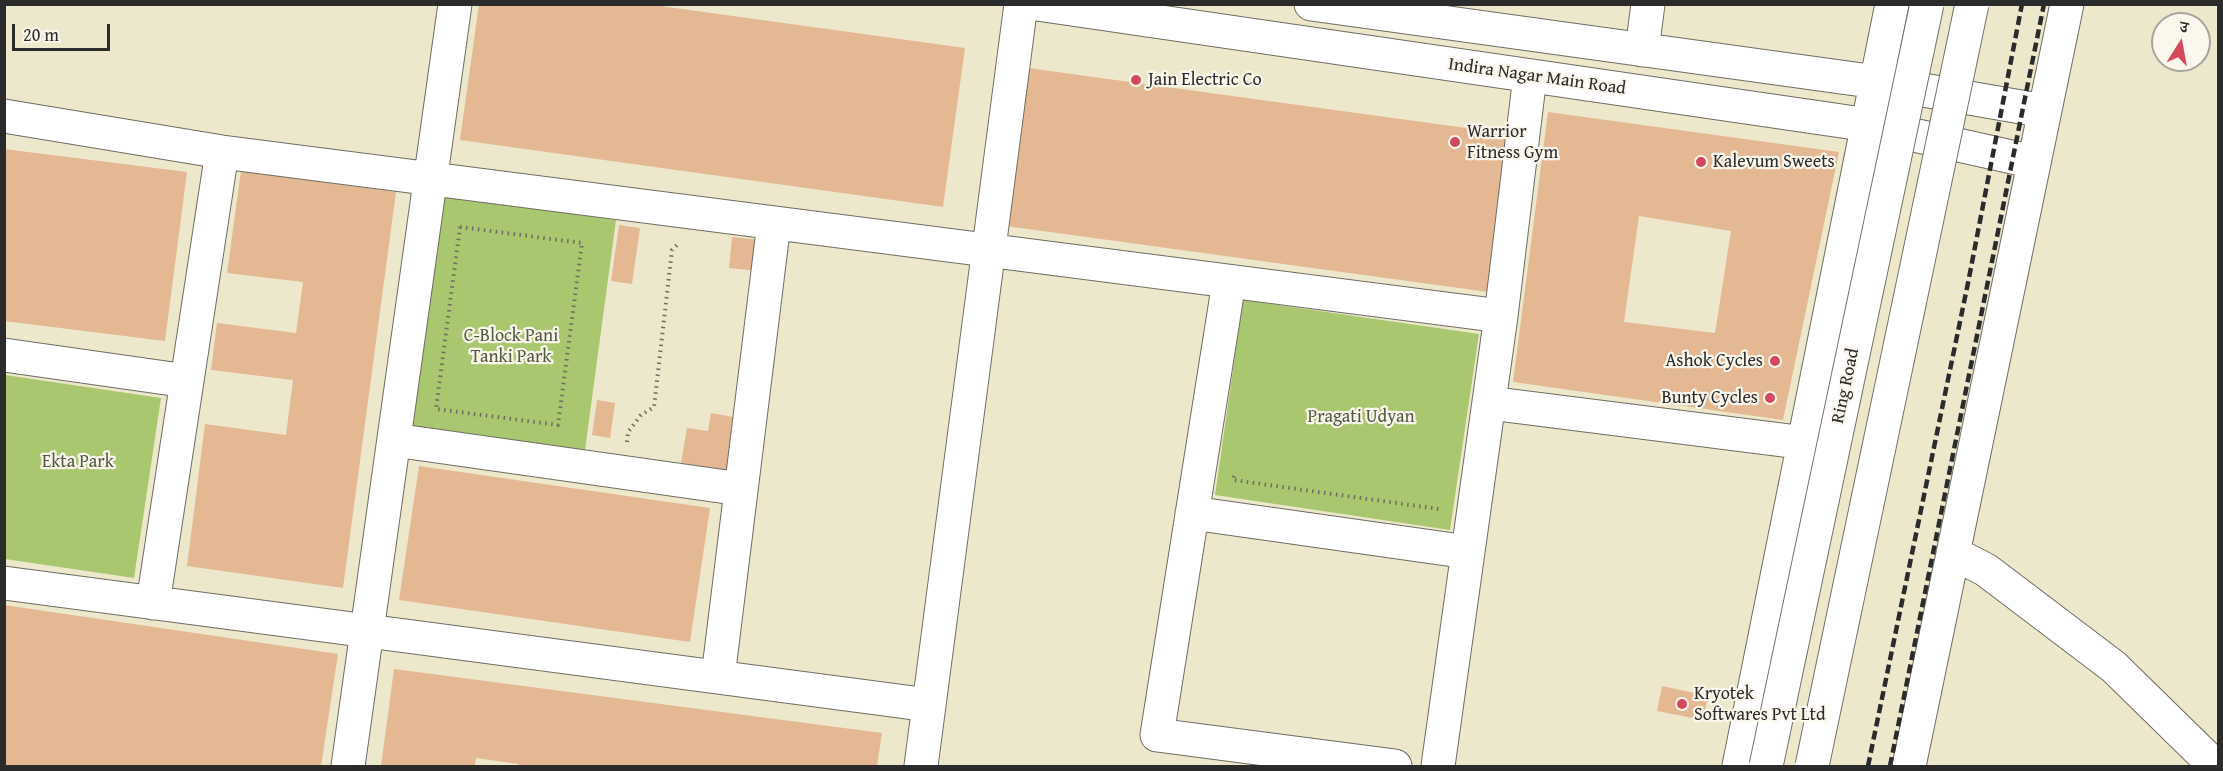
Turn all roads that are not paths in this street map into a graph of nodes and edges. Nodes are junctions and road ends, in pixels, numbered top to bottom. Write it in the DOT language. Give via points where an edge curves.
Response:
graph roads {
  1 [pos="455,4"];
  2 [pos="1021,4"];
  3 [pos="1037,4"];
  4 [pos="1311,4"];
  5 [pos="1648,4"];
  6 [pos="1892,4"];
  7 [pos="1927,4"];
  8 [pos="1972,4"];
  9 [pos="2067,4"];
  10 [pos="1642,50"];
  11 [pos="1530,76"];
  12 [pos="1877,82"];
  13 [pos="2044,111"];
  14 [pos="4,116"];
  15 [pos="1869,125"];
  16 [pos="222,152"];
  17 [pos="2034,162"];
  18 [pos="430,179"];
  19 [pos="774,223"];
  20 [pos="989,251"];
  21 [pos="1229,282"];
  22 [pos="1501,316"];
  23 [pos="4,355"];
  24 [pos="187,381"];
  25 [pos="1489,403"];
  26 [pos="394,440"];
  27 [pos="1806,443"];
  28 [pos="741,489"];
  29 [pos="1192,513"];
  30 [pos="1468,552"];
  31 [pos="1953,553"];
  32 [pos="4,583"];
  33 [pos="153,603"];
  34 [pos="367,631"];
  35 [pos="718,677"];
  36 [pos="929,705"];
  37 [pos="348,766"];
  38 [pos="921,766"];
  39 [pos="1395,766"];
  40 [pos="1438,766"];
  41 [pos="1739,766"];
  42 [pos="1766,766"];
  43 [pos="1812,766"];
  44 [pos="1909,766"];
  45 [pos="2215,766"];
  1 -- 18 [label="main road"];
  2 -- 20 [label="main road"];
  3 -- 11 [label="main road, Indira Nagar Main Road"];
  4 -- 10 [label="main road"];
  5 -- 10 [label="main road"];
  6 -- 12 [label="main road"];
  7 -- 42 [label="main road, Ring Road, bridge"];
  8 -- 43 [label="main road, bridge"];
  9 -- 13 [label="main road"];
  10 -- 12 [label="main road"];
  11 -- 15 [label="main road, Indira Nagar Main Road"];
  11 -- 22 [label="main road"];
  12 -- 13 [label="main road"];
  12 -- 15 [label="main road"];
  13 -- 17 [label="main road"];
  14 -- 16 [label="main road"];
  15 -- 17 [label="main road, Indira Nagar Main Road"];
  15 -- 27 [label="main road"];
  16 -- 18 [label="main road"];
  16 -- 24 [label="main road"];
  17 -- 31 [label="main road"];
  18 -- 19 [label="main road"];
  18 -- 26 [label="main road"];
  19 -- 20 [label="main road"];
  19 -- 28 [label="main road"];
  20 -- 21 [label="main road"];
  20 -- 36 [label="main road"];
  21 -- 22 [label="main road"];
  21 -- 29 [label="main road"];
  22 -- 25 [label="main road"];
  23 -- 24 [label="main road"];
  24 -- 33 [label="main road"];
  25 -- 27 [label="main road"];
  25 -- 30 [label="main road"];
  26 -- 28 [label="main road"];
  26 -- 34 [label="main road"];
  27 -- 41 [label="main road"];
  28 -- 35 [label="main road"];
  29 -- 30 [label="main road"];
  29 -- 39 [label="main road" via="1157,735"];
  30 -- 40 [label="main road"];
  31 -- 44 [label="main road"];
  31 -- 45 [label="main road" via="1986,570 2114,667"];
  32 -- 33 [label="main road"];
  33 -- 34 [label="main road"];
  34 -- 35 [label="main road"];
  34 -- 37 [label="main road"];
  35 -- 36 [label="main road"];
  36 -- 38 [label="main road"];
}
